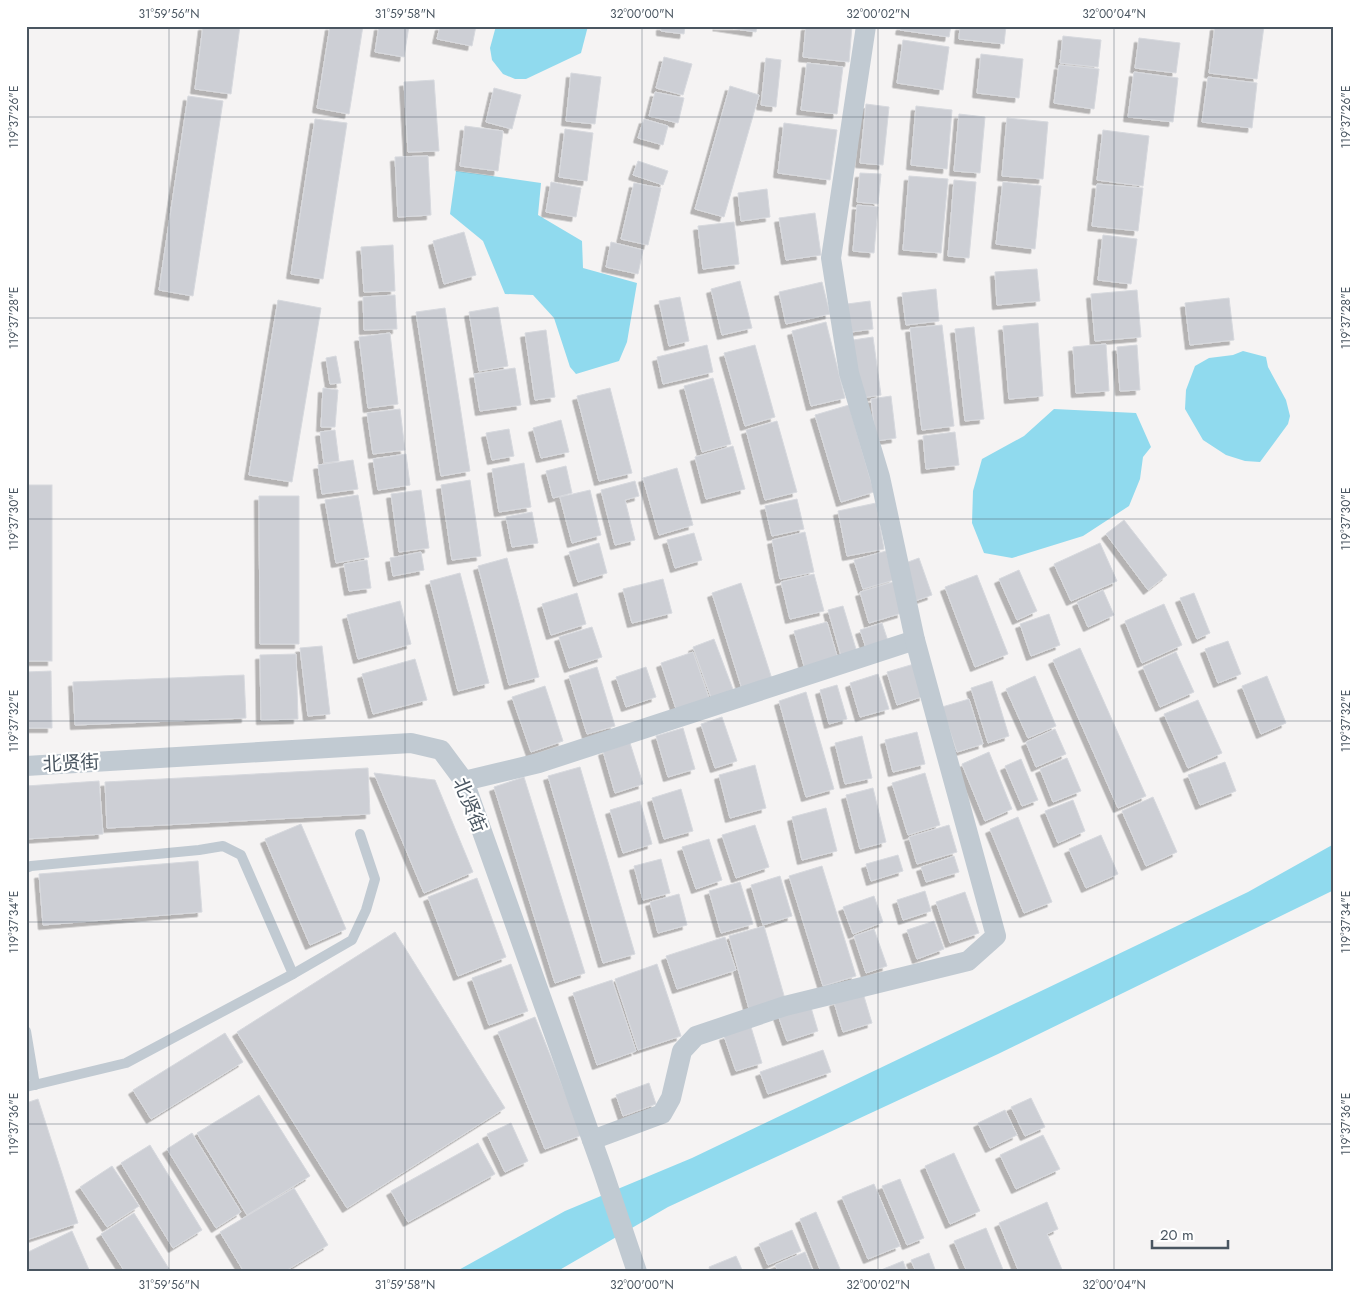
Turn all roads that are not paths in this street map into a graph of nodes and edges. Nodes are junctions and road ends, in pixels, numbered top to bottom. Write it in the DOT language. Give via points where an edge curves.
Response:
graph roads {
  1 [pos="866,26"];
  2 [pos="915,640"];
  3 [pos="26,766"];
  4 [pos="464,781"];
  5 [pos="360,834"];
  6 [pos="26,868"];
  7 [pos="293,974"];
  8 [pos="26,1031"];
  9 [pos="31,1086"];
  10 [pos="592,1140"];
  11 [pos="637,1272"];
  1 -- 2 [label="street" via="831,258 848,373 880,476"];
  2 -- 4 [label="street" via="539,763"];
  2 -- 10 [label="street" via="996,936 968,961 785,1006 696,1036 682,1051 671,1098 662,1114"];
  3 -- 4 [label="street, 北贤街" via="411,743 441,750"];
  4 -- 10 [label="street, 北贤街"];
  5 -- 7 [label="lane" via="375,879 366,910 352,940"];
  6 -- 7 [label="lane" via="223,846 241,855"];
  7 -- 9 [label="lane" via="126,1063"];
  8 -- 9 [label="lane"];
  10 -- 11 [label="street, 北贤街"];
}
